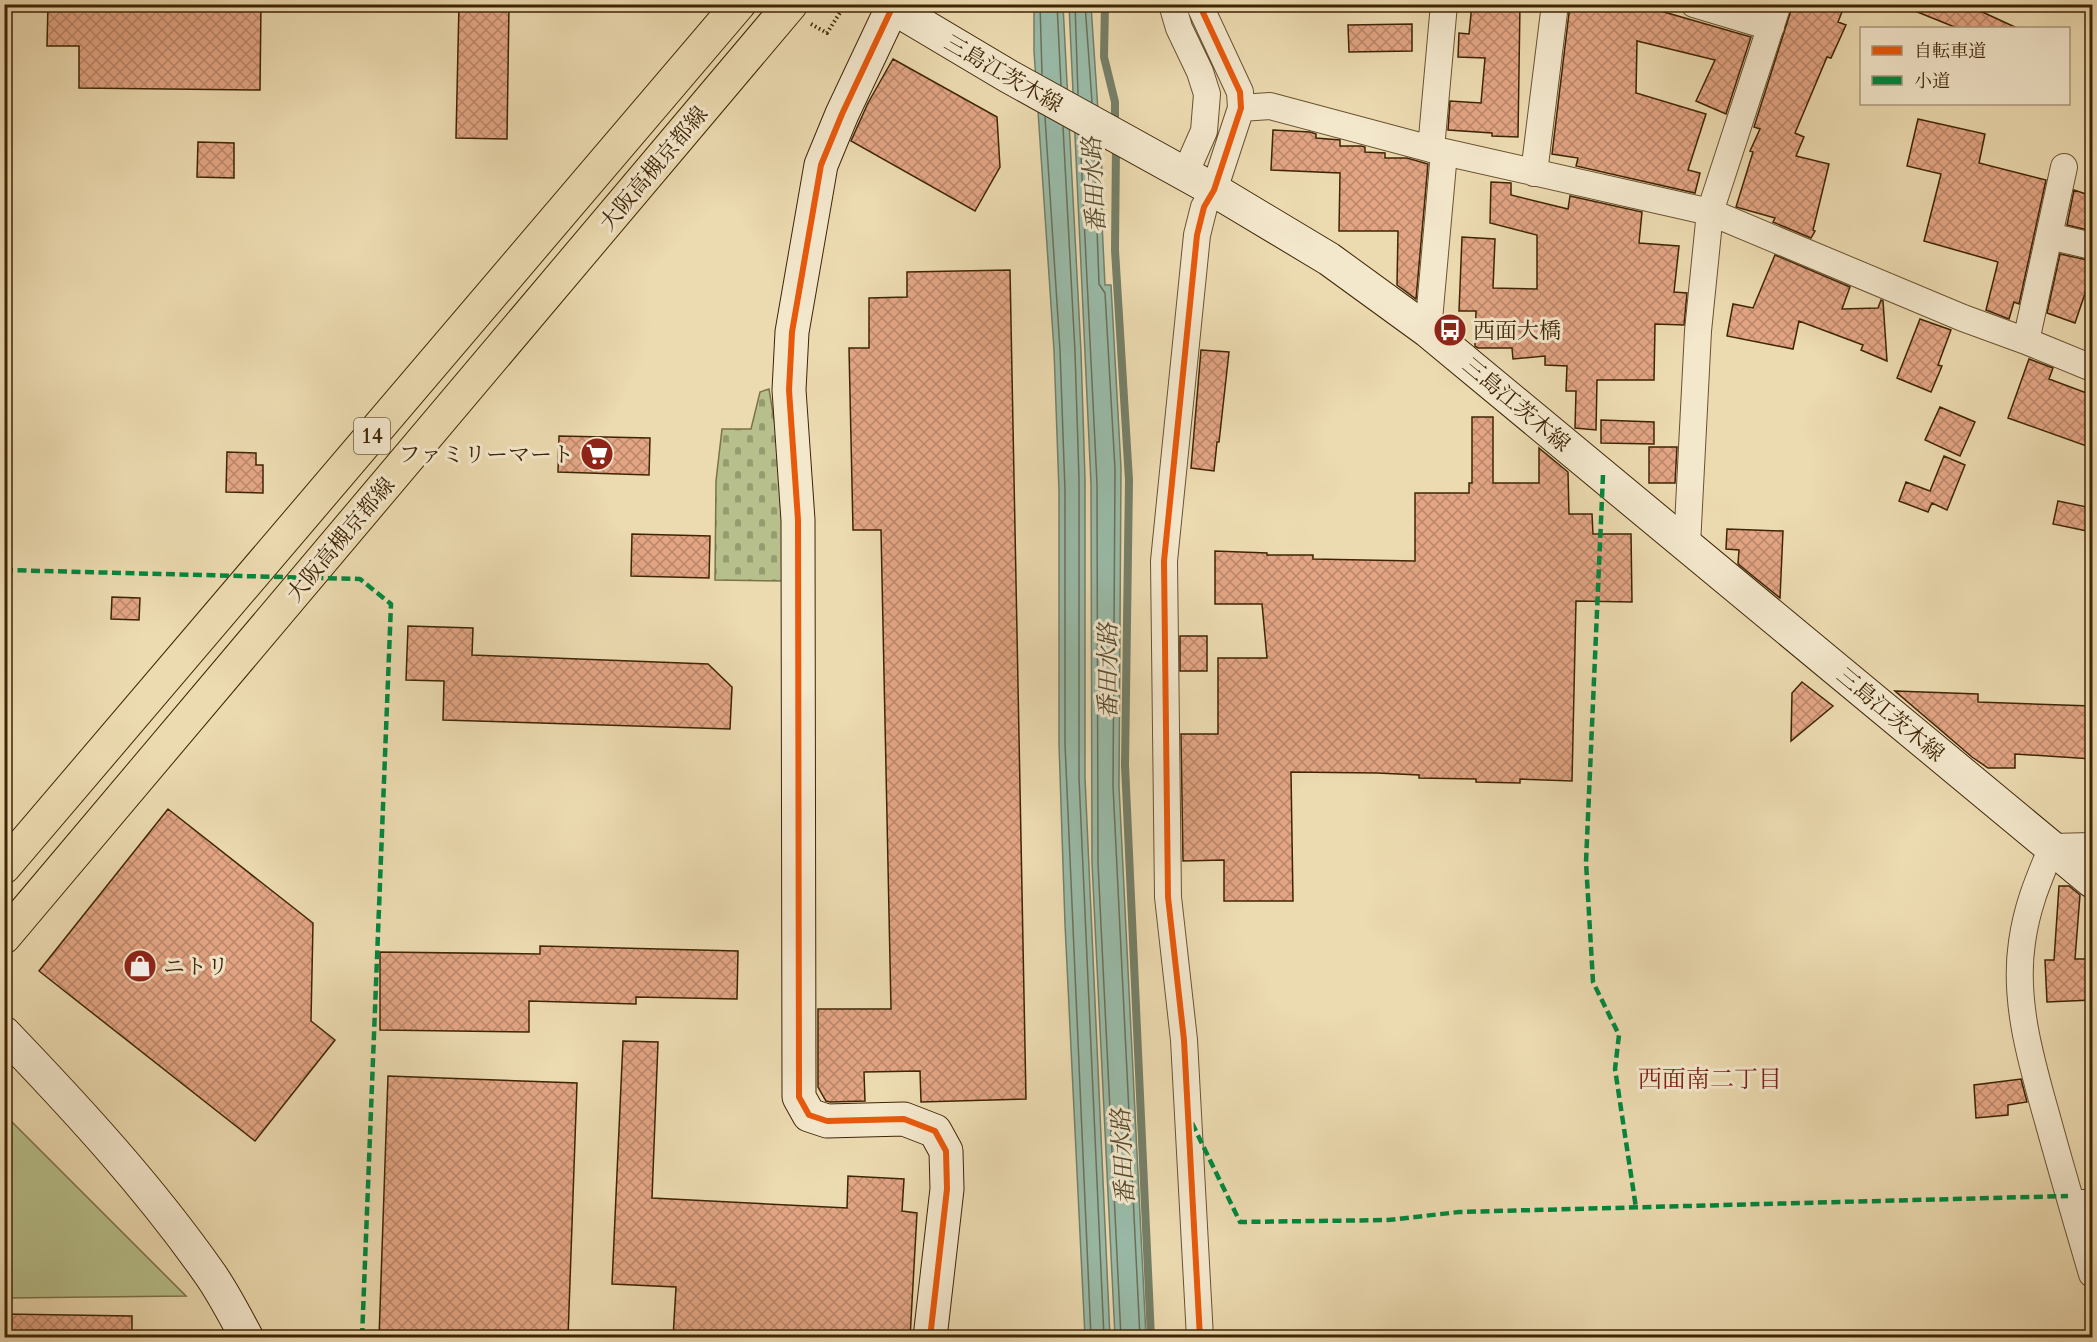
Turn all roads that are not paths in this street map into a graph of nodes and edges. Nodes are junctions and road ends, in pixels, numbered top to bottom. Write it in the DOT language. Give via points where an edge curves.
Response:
graph roads {
  1 [pos="739,4"];
  2 [pos="1172,4"];
  3 [pos="1199,4"];
  4 [pos="1444,4"];
  5 [pos="1555,4"];
  6 [pos="1694,4"];
  7 [pos="890,6"];
  8 [pos="798,12"];
  9 [pos="1774,16"];
  10 [pos="1241,108"];
  11 [pos="1438,151"];
  12 [pos="2064,167"];
  13 [pos="1534,173"];
  14 [pos="1185,174"];
  15 [pos="1214,190"];
  16 [pos="1710,212"];
  17 [pos="2049,236"];
  18 [pos="2092,246"];
  19 [pos="1428,331"];
  20 [pos="2026,341"];
  21 [pos="2092,368"];
  22 [pos="1687,545"];
  23 [pos="2092,846"];
  24 [pos="2052,848"];
  25 [pos="4,867"];
  26 [pos="2092,881"];
  27 [pos="4,937"];
  28 [pos="4,1033"];
  29 [pos="2080,1196"];
  30 [pos="2092,1274"];
  31 [pos="247,1338"];
  32 [pos="930,1338"];
  33 [pos="1200,1338"];
  1 -- 25 [label="main road, 大阪高槻京都線 / 14"];
  2 -- 14 [label="street" via="1207,94 1204,131"];
  3 -- 10 [label="street" via="1240,92"];
  4 -- 11 [label="street"];
  5 -- 13 [label="street"];
  6 -- 9 [label="street"];
  7 -- 14 [label="street, 三島江茨木線"];
  7 -- 32 [label="street" via="821,165 792,332 789,390 798,520 799,1097 809,1115 827,1121 904,1119 935,1131 946,1151 947,1188"];
  8 -- 27 [label="main road, 大阪高槻京都線 / 14"];
  9 -- 16 [label="street"];
  10 -- 11 [label="street" via="1270,106"];
  10 -- 15 [label="street"];
  11 -- 13 [label="street"];
  11 -- 19 [label="street"];
  12 -- 17 [label="street"];
  13 -- 16 [label="street"];
  14 -- 15 [label="street, 三島江茨木線"];
  15 -- 19 [label="street, 三島江茨木線" via="1329,259"];
  15 -- 33 [label="street" via="1204,207 1197,235 1164,561 1168,897 1184,1040"];
  16 -- 20 [label="street"];
  16 -- 22 [label="street" via="1698,331"];
  17 -- 18 [label="street"];
  17 -- 20 [label="street"];
  19 -- 22 [label="street, 三島江茨木線"];
  20 -- 21 [label="street"];
  22 -- 24 [label="street, 三島江茨木線"];
  23 -- 24 [label="street"];
  24 -- 26 [label="street, 三島江茨木線"];
  24 -- 29 [label="street" via="2030,900 2021,945 2020,1000 2035,1074"];
  28 -- 31 [label="street" via="68,1099 157,1204 211,1275"];
  29 -- 30 [label="street"];
}
